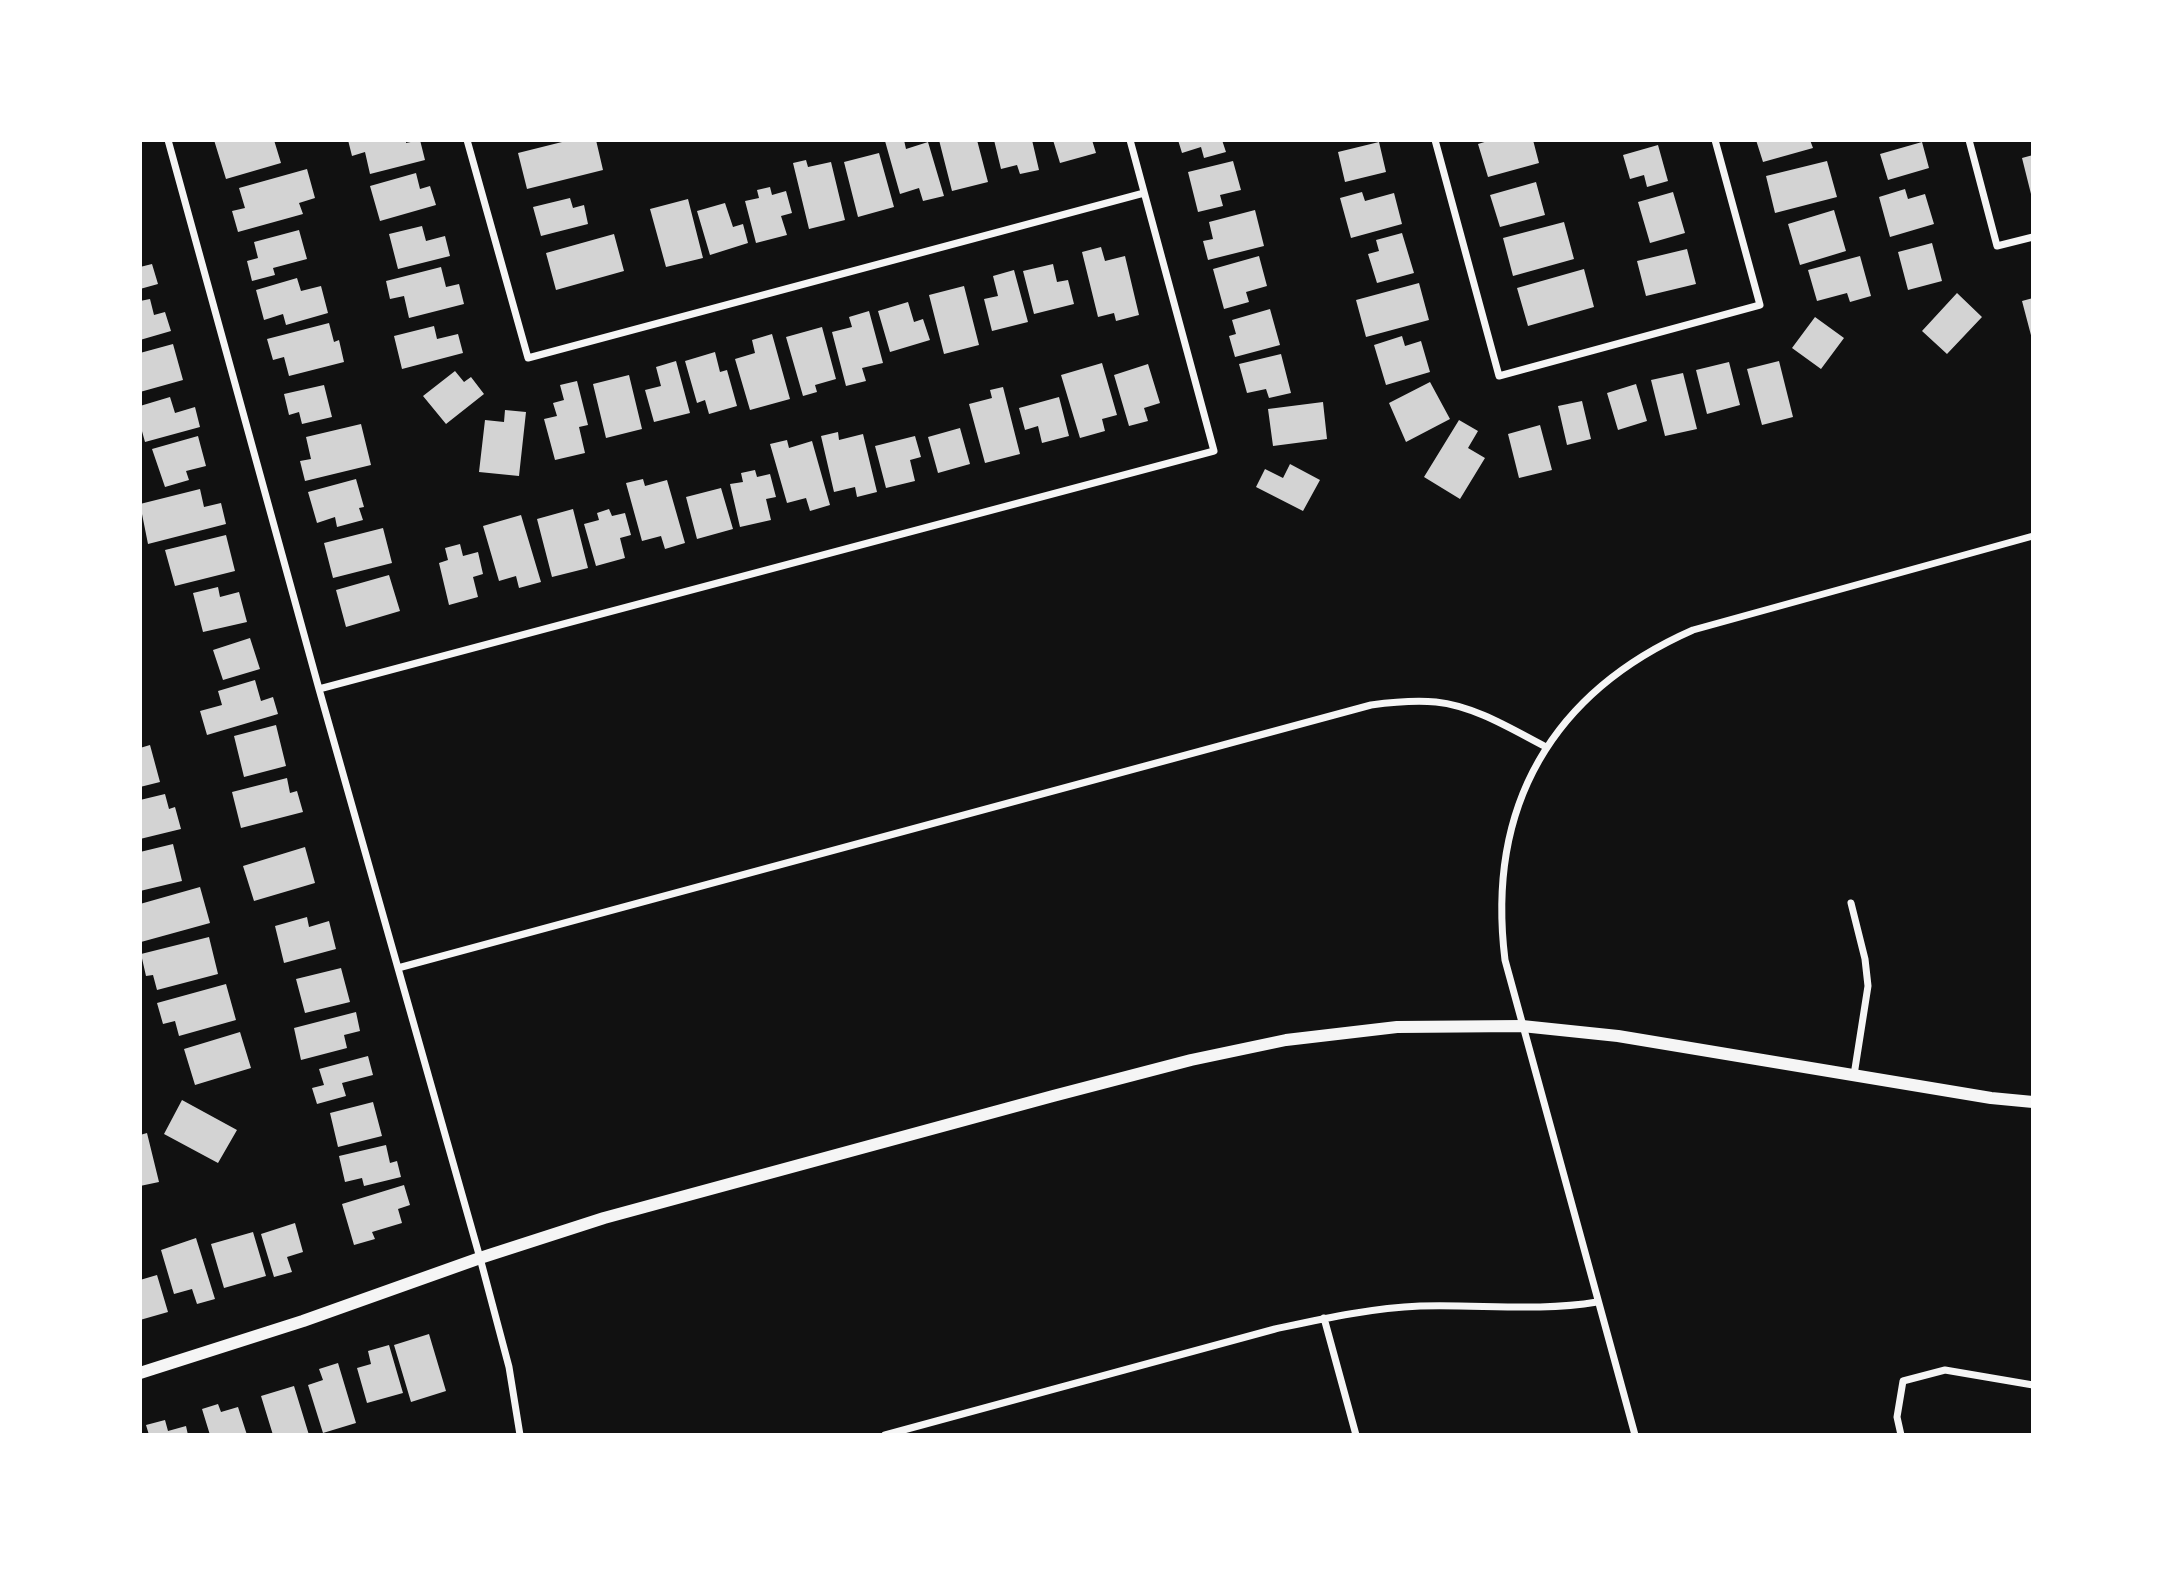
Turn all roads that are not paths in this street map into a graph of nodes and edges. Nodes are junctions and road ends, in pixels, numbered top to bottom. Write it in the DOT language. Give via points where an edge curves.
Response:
graph roads {
  1 [pos="168,140"];
  2 [pos="467,140"];
  3 [pos="1130,140"];
  4 [pos="1435,140"];
  5 [pos="1714,140"];
  6 [pos="1969,140"];
  7 [pos="1144,193"];
  8 [pos="2033,237"];
  9 [pos="2033,536"];
  10 [pos="319,689"];
  11 [pos="1546,747"];
  12 [pos="1851,903"];
  13 [pos="398,968"];
  14 [pos="1522,1026"];
  15 [pos="1854,1075"];
  16 [pos="2033,1102"];
  17 [pos="480,1258"];
  18 [pos="1598,1302"];
  19 [pos="1324,1318"];
  20 [pos="140,1373"];
  21 [pos="2033,1385"];
  22 [pos="520,1435"];
  23 [pos="885,1435"];
  24 [pos="1356,1435"];
  25 [pos="1634,1435"];
  26 [pos="1901,1435"];
  1 -- 10 [label="street"];
  2 -- 7 [label="street" via="528,358"];
  3 -- 7 [label="street"];
  4 -- 5 [label="street" via="1499,376 1760,305"];
  6 -- 8 [label="street" via="1997,246"];
  7 -- 10 [label="street" via="1214,451"];
  9 -- 11 [label="street" via="1674,638 1612,676"];
  10 -- 13 [label="street"];
  11 -- 13 [label="street" via="1500,723 1439,702 1371,705"];
  11 -- 14 [label="street" via="1511,827 1500,898 1505,960"];
  12 -- 15 [label="street" via="1868,986"];
  13 -- 17 [label="street"];
  14 -- 15 [label="street" via="1618,1036"];
  14 -- 17 [label="street" via="1397,1027 1286,1040 1192,1060 604,1218"];
  14 -- 18 [label="street"];
  15 -- 16 [label="street"];
  17 -- 20 [label="street"];
  17 -- 22 [label="street" via="509,1367"];
  18 -- 19 [label="street" via="1543,1309 1417,1306"];
  18 -- 25 [label="street"];
  19 -- 23 [label="street"];
  19 -- 24 [label="street"];
  21 -- 26 [label="street" via="1945,1370 1903,1381 1896,1417"];
}
